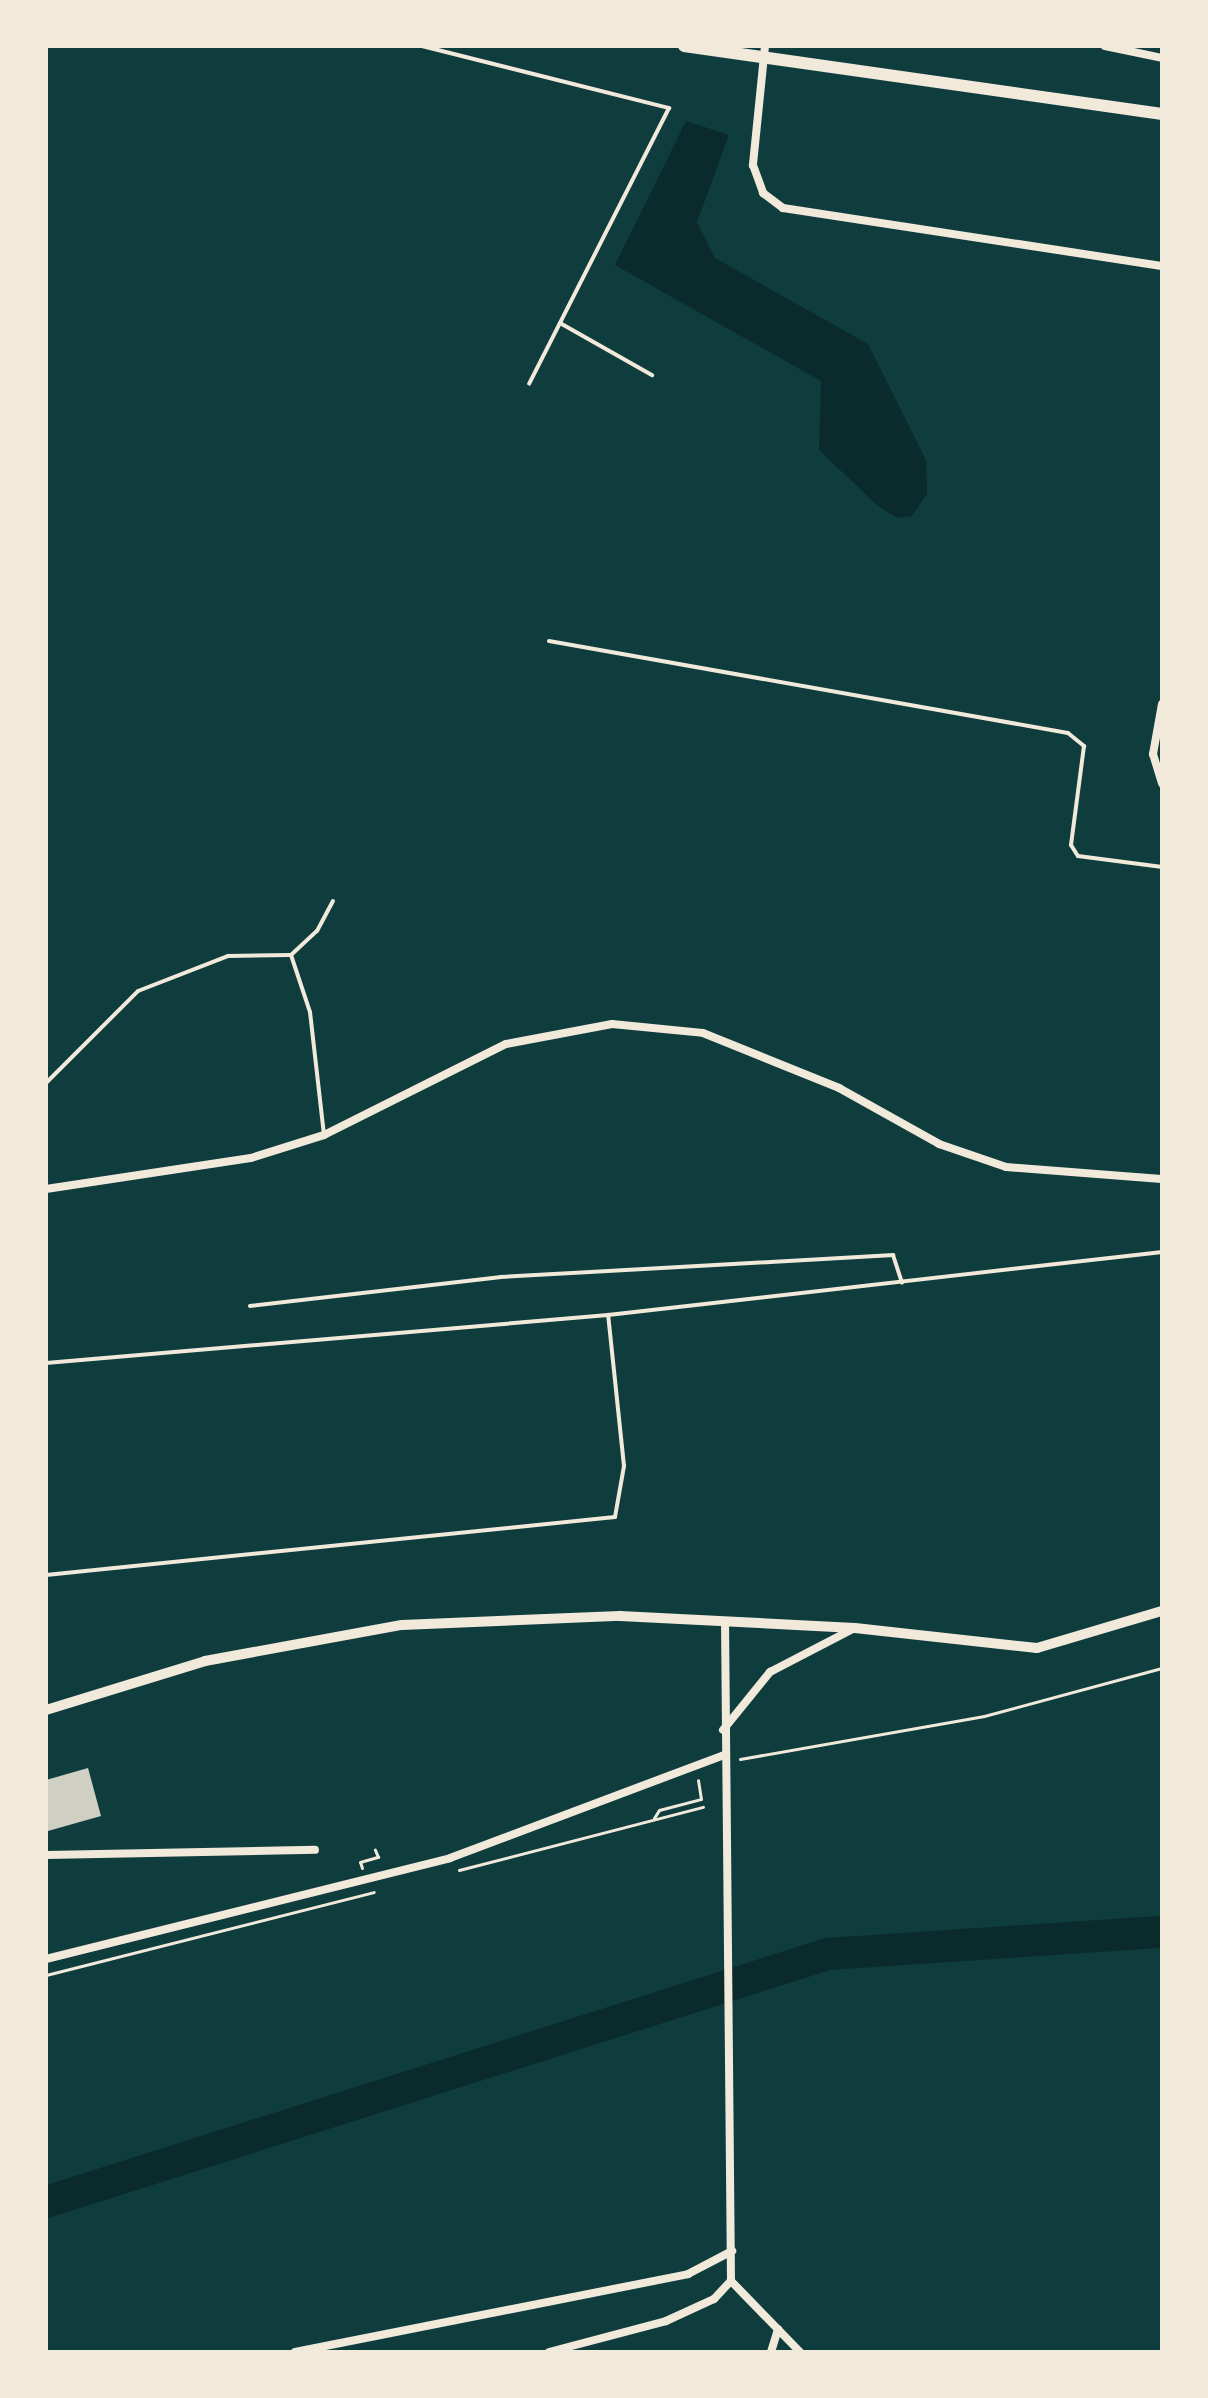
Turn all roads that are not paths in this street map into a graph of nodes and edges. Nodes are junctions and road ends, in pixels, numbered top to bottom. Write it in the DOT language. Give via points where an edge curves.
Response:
graph roads {
  1 [pos="422,46"];
  2 [pos="684,46"];
  3 [pos="1105,46"];
  4 [pos="765,51"];
  5 [pos="1162,58"];
  6 [pos="1162,114"];
  7 [pos="1162,266"];
  8 [pos="560,323"];
  9 [pos="652,375"];
  10 [pos="529,384"];
  11 [pos="549,641"];
  12 [pos="1162,704"];
  13 [pos="1162,784"];
  14 [pos="1162,867"];
  15 [pos="333,901"];
  16 [pos="291,955"];
  17 [pos="46,1083"];
  18 [pos="324,1135"];
  19 [pos="1162,1179"];
  20 [pos="46,1189"];
  21 [pos="1162,1252"];
  22 [pos="902,1283"];
  23 [pos="250,1306"];
  24 [pos="608,1315"];
  25 [pos="46,1363"];
  26 [pos="46,1575"];
  27 [pos="1162,1611"];
  28 [pos="725,1621"];
  29 [pos="855,1628"];
  30 [pos="46,1710"];
  31 [pos="723,1731"];
  32 [pos="724,1760"];
  33 [pos="315,1850"];
  34 [pos="46,1855"];
  35 [pos="46,1959"];
  36 [pos="732,2251"];
  37 [pos="731,2281"];
  38 [pos="778,2329"];
  39 [pos="295,2352"];
  40 [pos="549,2352"];
  41 [pos="771,2352"];
  42 [pos="800,2352"];
  1 -- 8 [label="lane" via="669,108"];
  2 -- 4 [label="main road"];
  3 -- 5 [label="street"];
  4 -- 6 [label="main road"];
  4 -- 7 [label="street" via="753,165 763,193 783,208"];
  8 -- 9 [label="lane"];
  8 -- 10 [label="lane"];
  11 -- 14 [label="lane" via="1068,733 1084,746 1071,845 1078,856"];
  12 -- 13 [label="street" via="1153,754"];
  15 -- 16 [label="lane" via="317,931"];
  16 -- 17 [label="lane" via="228,956 138,991"];
  16 -- 18 [label="lane" via="310,1012"];
  18 -- 19 [label="street" via="506,1044 612,1024 703,1033 839,1088 939,1144 1006,1167"];
  18 -- 20 [label="street" via="251,1158"];
  21 -- 22 [label="lane"];
  22 -- 23 [label="lane" via="893,1255 501,1277"];
  22 -- 24 [label="lane"];
  24 -- 25 [label="lane"];
  24 -- 26 [label="lane" via="624,1466 615,1517"];
  27 -- 29 [label="street" via="1037,1648"];
  28 -- 29 [label="street"];
  28 -- 30 [label="street" via="402,1625 205,1661"];
  28 -- 31 [label="street"];
  29 -- 31 [label="street" via="770,1672"];
  31 -- 32 [label="street"];
  32 -- 35 [label="street" via="450,1858"];
  32 -- 36 [label="street"];
  33 -- 34 [label="street"];
  36 -- 37 [label="street"];
  36 -- 39 [label="street" via="688,2274"];
  37 -- 38 [label="street"];
  37 -- 40 [label="street" via="714,2299 666,2321"];
  38 -- 41 [label="street"];
  38 -- 42 [label="street"];
}
